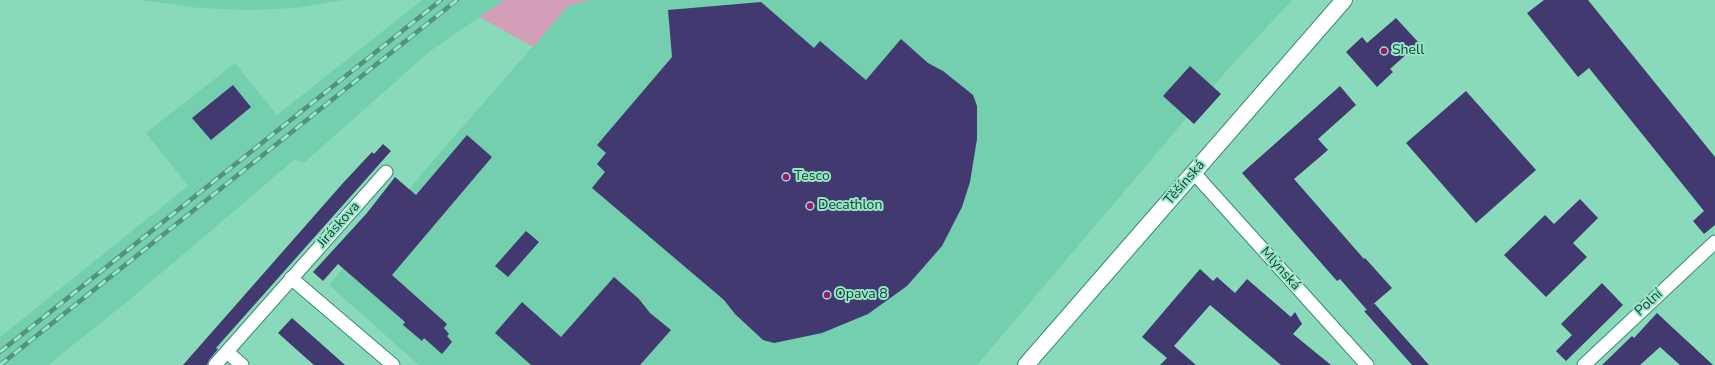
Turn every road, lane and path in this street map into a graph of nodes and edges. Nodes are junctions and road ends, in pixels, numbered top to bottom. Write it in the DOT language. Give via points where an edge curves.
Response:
graph roads {
  1 [pos="1344,0"];
  2 [pos="386,172"];
  3 [pos="1194,173"];
  4 [pos="1715,242"];
  5 [pos="292,278"];
  6 [pos="226,352"];
  7 [pos="215,365"];
  8 [pos="242,365"];
  9 [pos="393,365"];
  10 [pos="1026,365"];
  11 [pos="1367,365"];
  12 [pos="1584,365"];
  1 -- 3 [label="street, Těšínská"];
  2 -- 5 [label="street, Jiráskova"];
  3 -- 10 [label="street, Těšínská"];
  3 -- 11 [label="street, Mlýnská"];
  4 -- 12 [label="street, Polní"];
  5 -- 6 [label="street, Jiráskova"];
  5 -- 9 [label="street"];
  6 -- 7 [label="street, Jiráskova"];
  6 -- 8 [label="street"];
}
